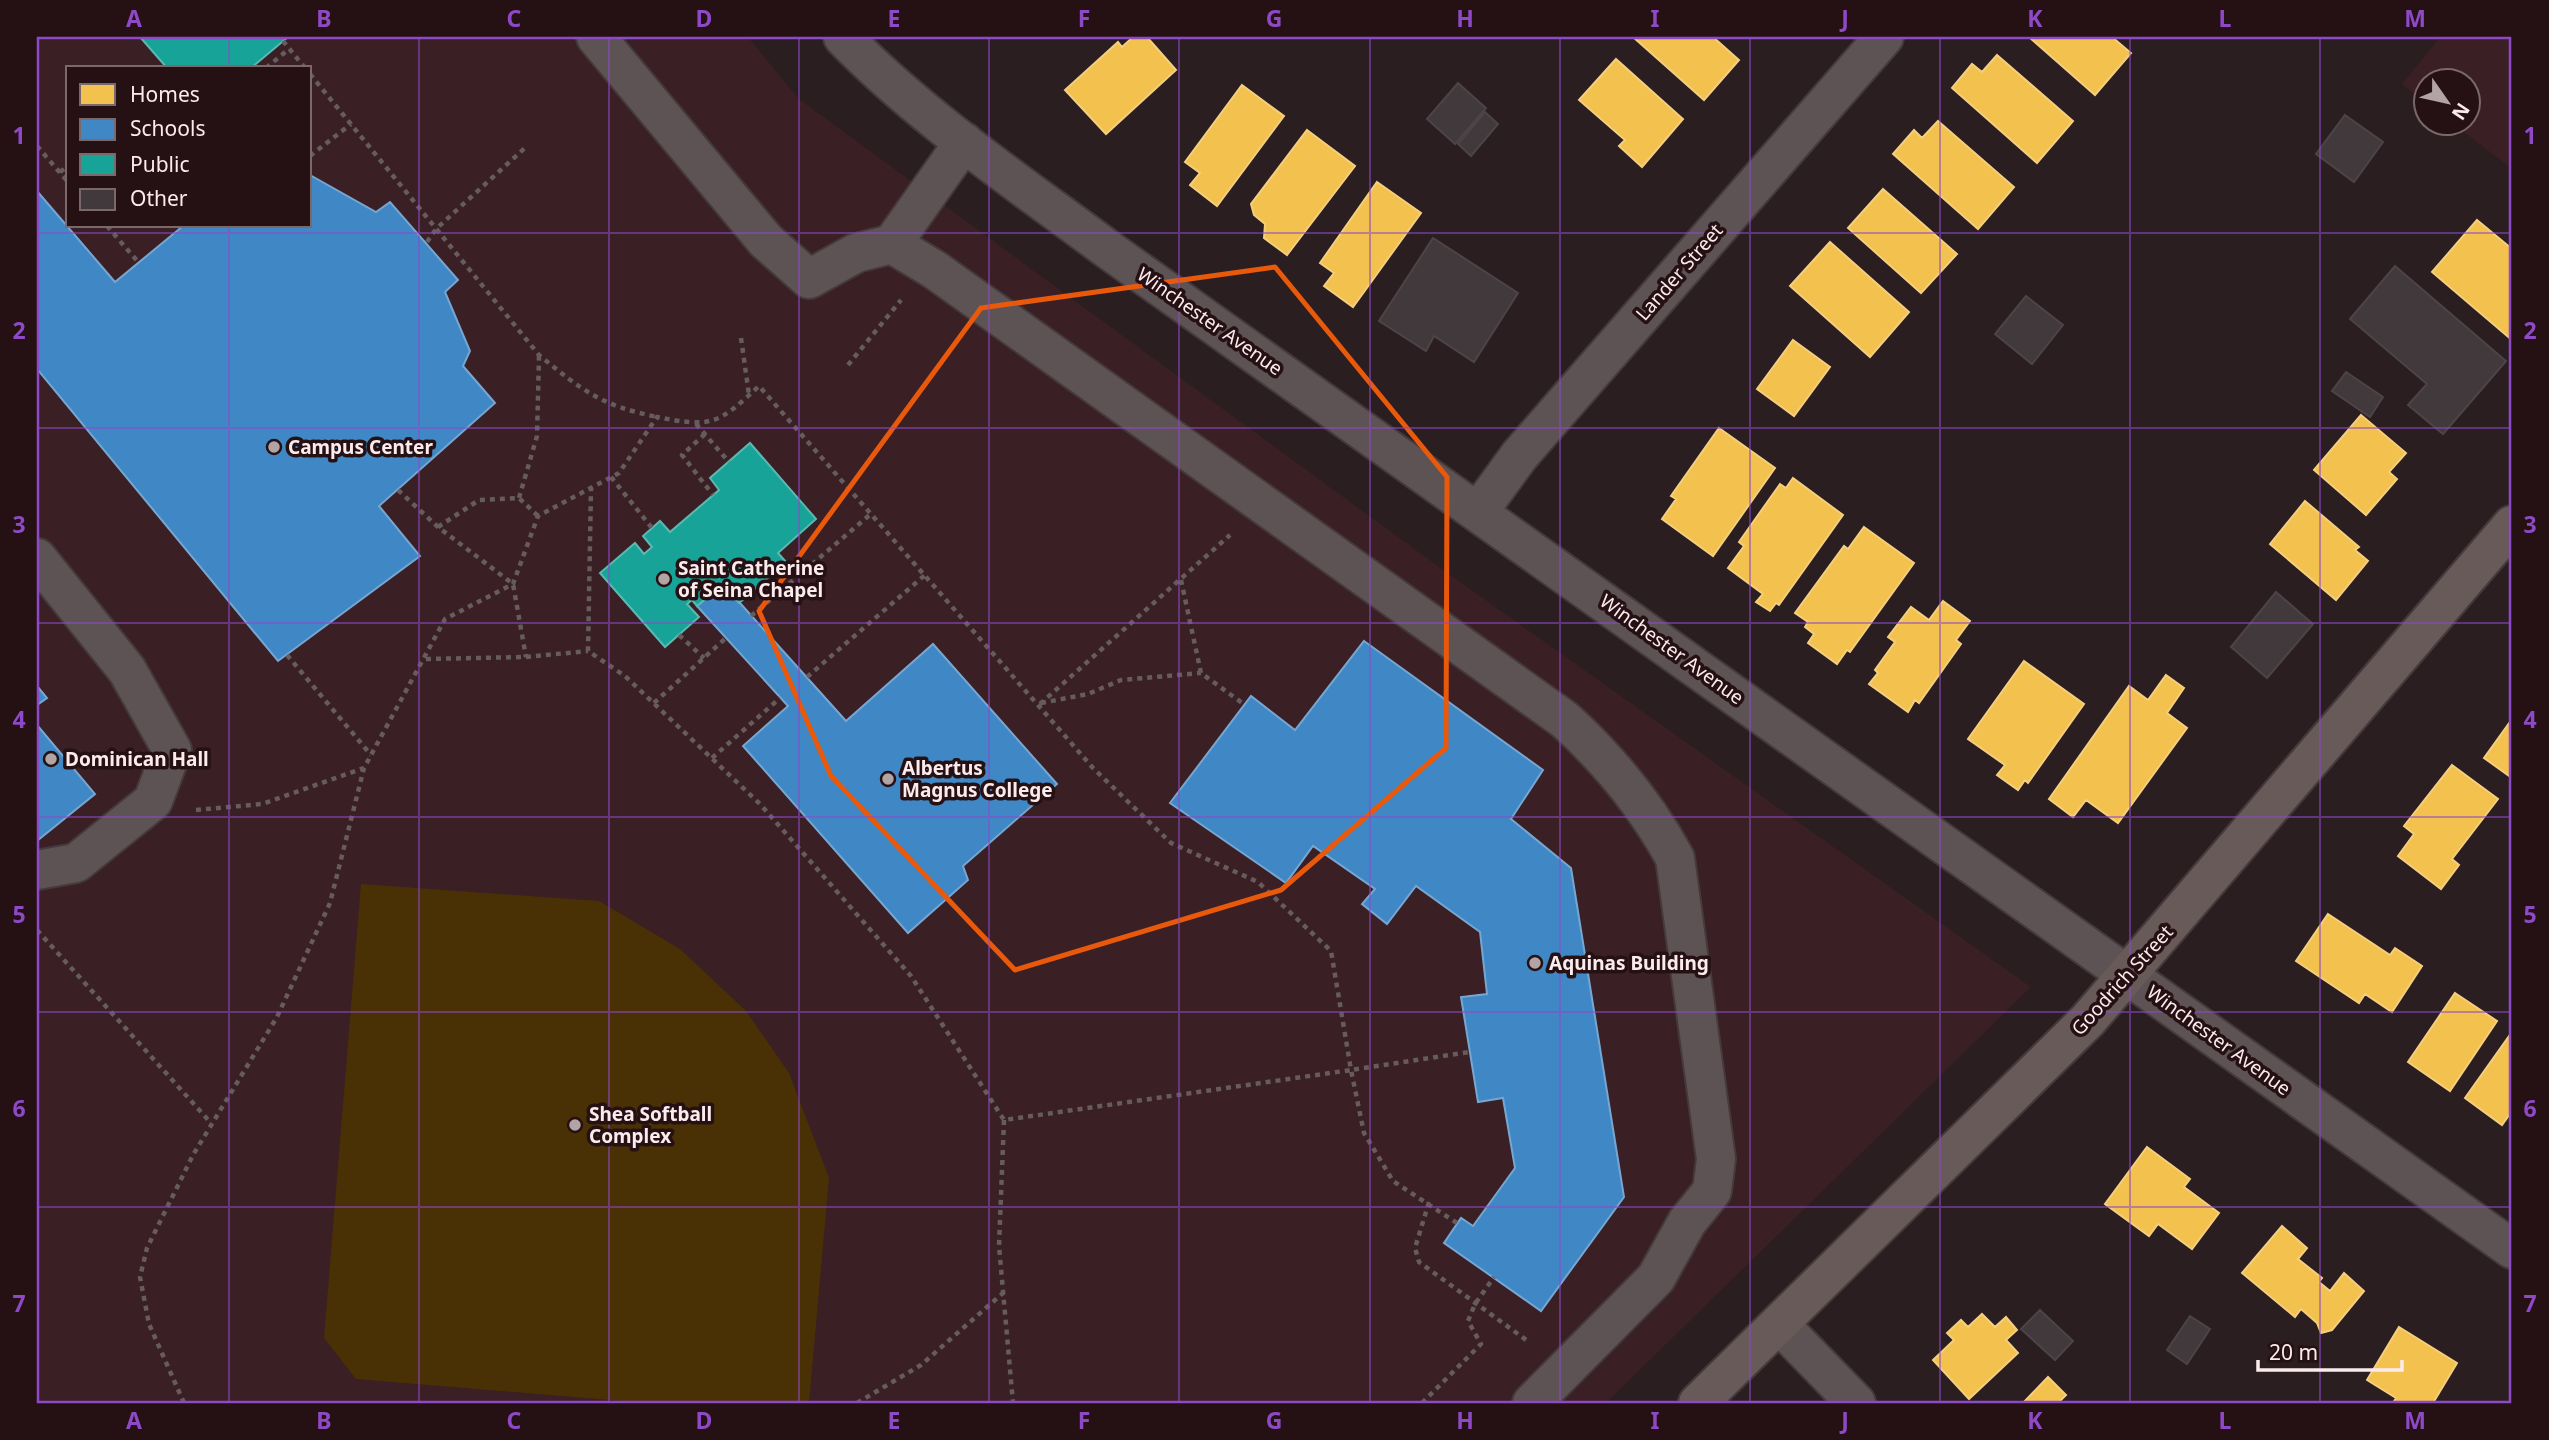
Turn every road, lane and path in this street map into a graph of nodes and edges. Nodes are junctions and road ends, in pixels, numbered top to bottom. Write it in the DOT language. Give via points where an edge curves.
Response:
graph roads {
  1 [pos="596,37"];
  2 [pos="843,37"];
  3 [pos="1884,37"];
  4 [pos="283,41"];
  5 [pos="289,49"];
  6 [pos="268,66"];
  7 [pos="303,66"];
  8 [pos="312,76"];
  9 [pos="351,124"];
  10 [pos="964,142"];
  11 [pos="37,146"];
  12 [pos="527,146"];
  13 [pos="312,154"];
  14 [pos="66,168"];
  15 [pos="60,172"];
  16 [pos="66,180"];
  17 [pos="109,228"];
  18 [pos="436,229"];
  19 [pos="427,242"];
  20 [pos="892,244"];
  21 [pos="139,263"];
  22 [pos="928,266"];
  23 [pos="740,338"];
  24 [pos="539,355"];
  25 [pos="848,365"];
  26 [pos="749,395"];
  27 [pos="657,417"];
  28 [pos="696,424"];
  29 [pos="705,434"];
  30 [pos="729,462"];
  31 [pos="611,478"];
  32 [pos="591,488"];
  33 [pos="398,490"];
  34 [pos="713,495"];
  35 [pos="519,498"];
  36 [pos="1264,503"];
  37 [pos="1479,511"];
  38 [pos="872,513"];
  39 [pos="538,516"];
  40 [pos="2512,525"];
  41 [pos="438,527"];
  42 [pos="652,528"];
  43 [pos="37,558"];
  44 [pos="925,575"];
  45 [pos="1181,580"];
  46 [pos="513,583"];
  47 [pos="751,616"];
  48 [pos="680,635"];
  49 [pos="727,638"];
  50 [pos="588,651"];
  51 [pos="287,655"];
  52 [pos="526,657"];
  53 [pos="426,659"];
  54 [pos="704,659"];
  55 [pos="1201,673"];
  56 [pos="807,677"];
  57 [pos="780,698"];
  58 [pos="654,703"];
  59 [pos="1040,704"];
  60 [pos="1245,705"];
  61 [pos="371,755"];
  62 [pos="712,758"];
  63 [pos="364,768"];
  64 [pos="153,801"];
  65 [pos="37,870"];
  66 [pos="37,930"];
  67 [pos="2129,976"];
  68 [pos="1470,1052"];
  69 [pos="1351,1070"];
  70 [pos="1004,1120"];
  71 [pos="211,1123"];
  72 [pos="1429,1202"];
  73 [pos="1457,1223"];
  74 [pos="2512,1249"];
  75 [pos="1493,1277"];
  76 [pos="1004,1292"];
  77 [pos="1475,1304"];
  78 [pos="1779,1324"];
  79 [pos="1566,1370"];
  80 [pos="184,1403"];
  81 [pos="857,1403"];
  82 [pos="1013,1403"];
  83 [pos="1422,1403"];
  84 [pos="1532,1403"];
  85 [pos="1698,1403"];
  86 [pos="1856,1403"];
  1 -- 20 [label="street" via="766,242 809,279 856,253"];
  2 -- 10 [label="street, Winchester Avenue" via="879,74"];
  3 -- 37 [label="street, Lander Street" via="1519,456"];
  4 -- 5 [label="path"];
  5 -- 6 [label="path"];
  5 -- 7 [label="path"];
  8 -- 9 [label="path"];
  9 -- 13 [label="path"];
  9 -- 18 [label="path"];
  10 -- 20 [label="street"];
  10 -- 37 [label="street, Winchester Avenue"];
  11 -- 15 [label="path"];
  12 -- 18 [label="path"];
  14 -- 15 [label="path"];
  15 -- 16 [label="path"];
  17 -- 21 [label="path"];
  18 -- 19 [label="path"];
  18 -- 24 [label="path"];
  20 -- 22 [label="street"];
  22 -- 25 [label="path"];
  22 -- 36 [label="street"];
  23 -- 26 [label="path"];
  24 -- 27 [label="path" via="583,391 618,408"];
  24 -- 35 [label="path" via="537,436"];
  26 -- 28 [label="path" via="723,418"];
  26 -- 38 [label="path" via="759,386"];
  27 -- 28 [label="path"];
  27 -- 31 [label="path"];
  28 -- 29 [label="path"];
  29 -- 30 [label="path"];
  29 -- 34 [label="path" via="681,455"];
  31 -- 32 [label="path"];
  31 -- 42 [label="path"];
  32 -- 39 [label="path"];
  32 -- 50 [label="path"];
  33 -- 41 [label="path"];
  35 -- 39 [label="path"];
  35 -- 41 [label="path" via="479,500"];
  36 -- 45 [label="path"];
  36 -- 79 [label="street" via="1565,720 1625,783 1675,858 1716,1159 1712,1191 1687,1222 1656,1278"];
  37 -- 67 [label="street, Winchester Avenue"];
  38 -- 44 [label="path"];
  38 -- 47 [label="path"];
  39 -- 46 [label="path"];
  40 -- 67 [label="main road, Goodrich Street"];
  41 -- 46 [label="path"];
  43 -- 64 [label="street" via="127,670 172,750"];
  44 -- 56 [label="path"];
  44 -- 59 [label="path"];
  45 -- 55 [label="path"];
  45 -- 59 [label="path"];
  46 -- 52 [label="path"];
  46 -- 53 [label="path" via="445,620"];
  48 -- 54 [label="path"];
  49 -- 54 [label="path"];
  50 -- 52 [label="path"];
  50 -- 58 [label="path"];
  51 -- 61 [label="path"];
  52 -- 53 [label="path"];
  53 -- 61 [label="path"];
  54 -- 58 [label="path"];
  55 -- 59 [label="path" via="1121,681"];
  55 -- 60 [label="path"];
  57 -- 62 [label="path"];
  58 -- 62 [label="path"];
  59 -- 69 [label="path" via="1093,768 1171,844 1258,882 1331,951"];
  61 -- 63 [label="path"];
  62 -- 70 [label="path" via="760,804 911,976"];
  63 -- 64 [label="path" via="262,804 203,811"];
  63 -- 71 [label="path" via="330,903 277,1017"];
  64 -- 65 [label="street" via="76,863"];
  66 -- 71 [label="path"];
  67 -- 74 [label="street, Winchester Avenue"];
  67 -- 78 [label="main road, Goodrich Street"];
  68 -- 69 [label="path"];
  69 -- 70 [label="path"];
  69 -- 72 [label="path" via="1364,1133 1393,1181"];
  70 -- 76 [label="path" via="999,1246"];
  71 -- 80 [label="path" via="147,1248 140,1277 149,1324"];
  72 -- 73 [label="path"];
  72 -- 77 [label="path" via="1415,1248 1419,1262"];
  75 -- 77 [label="path"];
  76 -- 81 [label="path" via="921,1365"];
  76 -- 82 [label="path"];
  77 -- 79 [label="path"];
  77 -- 83 [label="path" via="1468,1321 1481,1344"];
  78 -- 85 [label="main road, Goodrich Street"];
  78 -- 86 [label="street"];
  79 -- 84 [label="street"];
}
